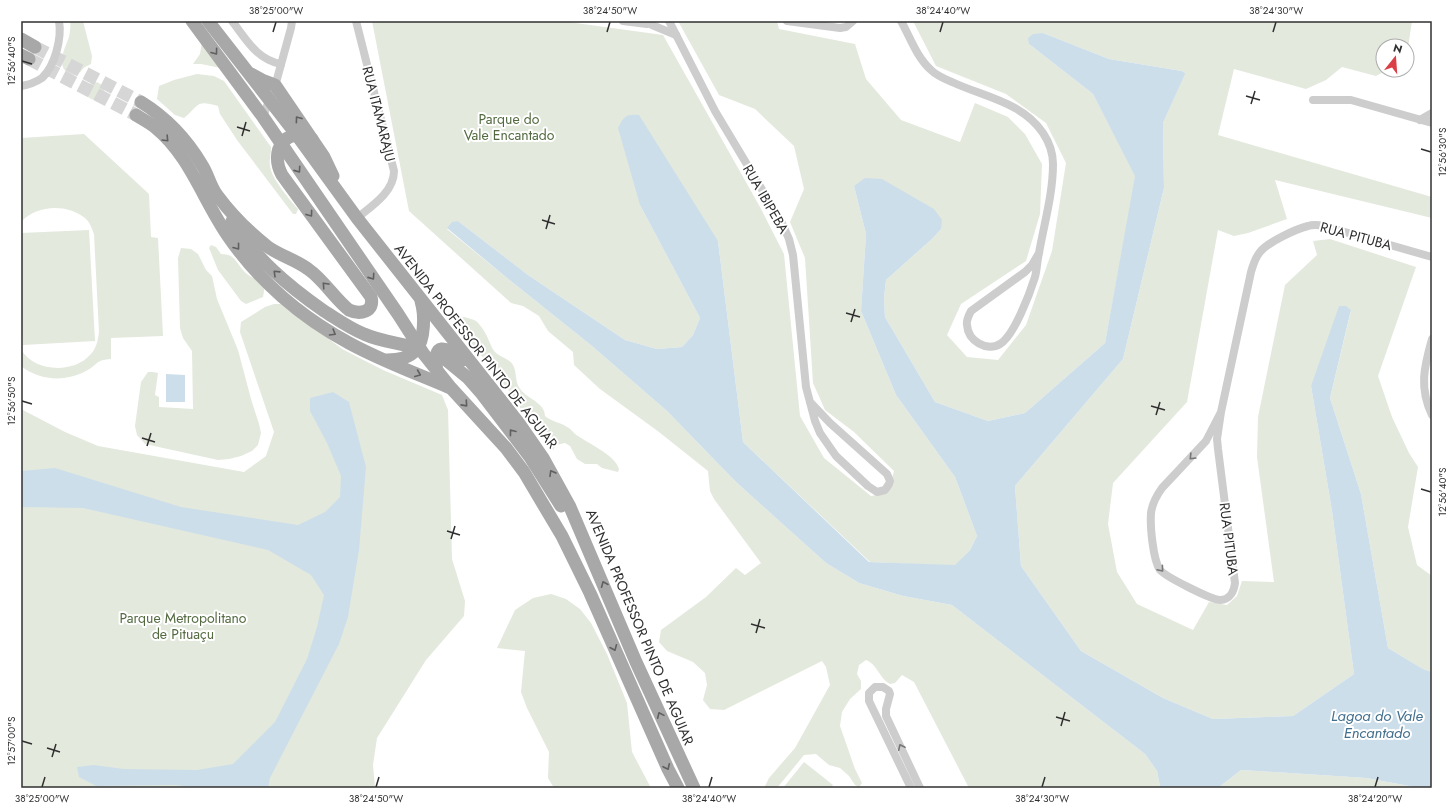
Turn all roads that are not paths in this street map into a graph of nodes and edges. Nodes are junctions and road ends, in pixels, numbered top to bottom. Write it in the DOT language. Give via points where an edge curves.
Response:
graph roads {
  1 [pos="59,21"];
  2 [pos="192,21"];
  3 [pos="208,21"];
  4 [pos="232,21"];
  5 [pos="292,21"];
  6 [pos="356,21"];
  7 [pos="623,21"];
  8 [pos="661,21"];
  9 [pos="669,21"];
  10 [pos="787,21"];
  11 [pos="852,21"];
  12 [pos="902,21"];
  13 [pos="646,23"];
  14 [pos="676,35"];
  15 [pos="21,39"];
  16 [pos="35,47"];
  17 [pos="281,64"];
  18 [pos="246,70"];
  19 [pos="275,85"];
  20 [pos="21,86"];
  21 [pos="269,100"];
  22 [pos="1313,100"];
  23 [pos="141,102"];
  24 [pos="1432,113"];
  25 [pos="136,115"];
  26 [pos="263,117"];
  27 [pos="1420,120"];
  28 [pos="1432,123"];
  29 [pos="296,134"];
  30 [pos="312,139"];
  31 [pos="281,144"];
  32 [pos="216,194"];
  33 [pos="344,201"];
  34 [pos="357,218"];
  35 [pos="1038,253"];
  36 [pos="1432,257"];
  37 [pos="421,301"];
  38 [pos="398,314"];
  39 [pos="424,320"];
  40 [pos="1432,339"];
  41 [pos="412,346"];
  42 [pos="445,359"];
  43 [pos="385,360"];
  44 [pos="476,370"];
  45 [pos="437,371"];
  46 [pos="450,388"];
  47 [pos="810,402"];
  48 [pos="1221,412"];
  49 [pos="1432,415"];
  50 [pos="1203,446"];
  51 [pos="1218,449"];
  52 [pos="588,546"];
  53 [pos="678,788"];
  54 [pos="694,788"];
  55 [pos="911,788"];
  56 [pos="920,788"];
  1 -- 20 [label="street" via="60,37 48,69 42,78"];
  2 -- 26 [label="main road, one-way"];
  3 -- 18 [label="main road, AVENIDA PROFESSOR PINTO DE AGUIAR"];
  4 -- 17 [label="street" via="256,53 269,61"];
  5 -- 17 [label="street"];
  6 -- 34 [label="street, RUA ITAMARAJU" via="394,171 391,185 384,194"];
  7 -- 13 [label="street"];
  8 -- 13 [label="street"];
  9 -- 14 [label="street, RUA IBIPEBA"];
  10 -- 11 [label="street" via="840,28 846,27"];
  12 -- 35 [label="street" via="931,70 956,84 1015,108 1034,122 1046,137 1053,163 1052,179"];
  13 -- 14 [label="street"];
  14 -- 47 [label="street, RUA IBIPEBA" via="715,111 789,239 806,387"];
  15 -- 16 [label="main road"];
  17 -- 19 [label="street"];
  18 -- 19 [label="main road"];
  18 -- 21 [label="main road, AVENIDA PROFESSOR PINTO DE AGUIAR"];
  19 -- 21 [label="street"];
  30 -- 19 [label="main road, one-way"];
  21 -- 26 [label="street"];
  21 -- 29 [label="main road, AVENIDA PROFESSOR PINTO DE AGUIAR"];
  22 -- 27 [label="street" via="1351,100"];
  23 -- 32 [label="main road" via="158,112 188,142"];
  24 -- 27 [label="street"];
  25 -- 43 [label="main road, one-way" via="156,128 182,157 227,235 268,284 325,329"];
  26 -- 31 [label="main road"];
  27 -- 28 [label="street"];
  29 -- 30 [label="main road"];
  29 -- 31 [label="main road"];
  29 -- 33 [label="main road, AVENIDA PROFESSOR PINTO DE AGUIAR"];
  30 -- 33 [label="main road" via="324,157"];
  31 -- 32 [label="main road, one-way" via="277,167 371,297 371,305 364,313 354,312 345,306 312,273 269,247 247,228"];
  31 -- 38 [label="main road, one-way"];
  41 -- 32 [label="main road, one-way" via="383,341 364,334 344,325 307,300 256,254"];
  33 -- 34 [label="main road, AVENIDA PROFESSOR PINTO DE AGUIAR"];
  34 -- 37 [label="main road, AVENIDA PROFESSOR PINTO DE AGUIAR"];
  35 -- 35 [label="street" via="1030,293 1008,338 992,346 978,344 967,326 971,311 1025,272"];
  36 -- 48 [label="street, RUA PITUBA" via="1317,225 1303,227 1265,246 1254,261 1251,272"];
  37 -- 39 [label="main road"];
  37 -- 44 [label="main road, AVENIDA PROFESSOR PINTO DE AGUIAR"];
  38 -- 39 [label="main road" via="416,325"];
  38 -- 41 [label="main road"];
  39 -- 41 [label="main road" via="423,332"];
  40 -- 49 [label="street" via="1425,362 1423,388"];
  41 -- 43 [label="main road" via="416,350 405,357"];
  41 -- 45 [label="main road"];
  52 -- 42 [label="main road, one-way" via="514,434 468,378"];
  43 -- 46 [label="main road, one-way"];
  44 -- 45 [label="main road" via="454,352 443,348 436,354"];
  52 -- 44 [label="main road, AVENIDA PROFESSOR PINTO DE AGUIAR, one-way" via="543,458"];
  45 -- 46 [label="main road"];
  46 -- 53 [label="main road, one-way" via="517,461 562,536"];
  47 -- 47 [label="street, RUA IBIPEBA" via="820,434 827,446 868,486 877,492 885,490 890,480 887,474 830,424"];
  48 -- 50 [label="street, RUA PITUBA"];
  48 -- 51 [label="street, RUA PITUBA"];
  50 -- 51 [label="street"];
  50 -- 51 [label="street, RUA PITUBA, one-way" via="1157,495 1151,512 1155,559 1167,576 1220,600 1230,596 1235,583"];
  54 -- 52 [label="main road, AVENIDA PROFESSOR PINTO DE AGUIAR, one-way" via="636,662"];
  56 -- 55 [label="street, one-way" via="886,716 889,691 883,687 875,687 869,693 869,701"];
}
